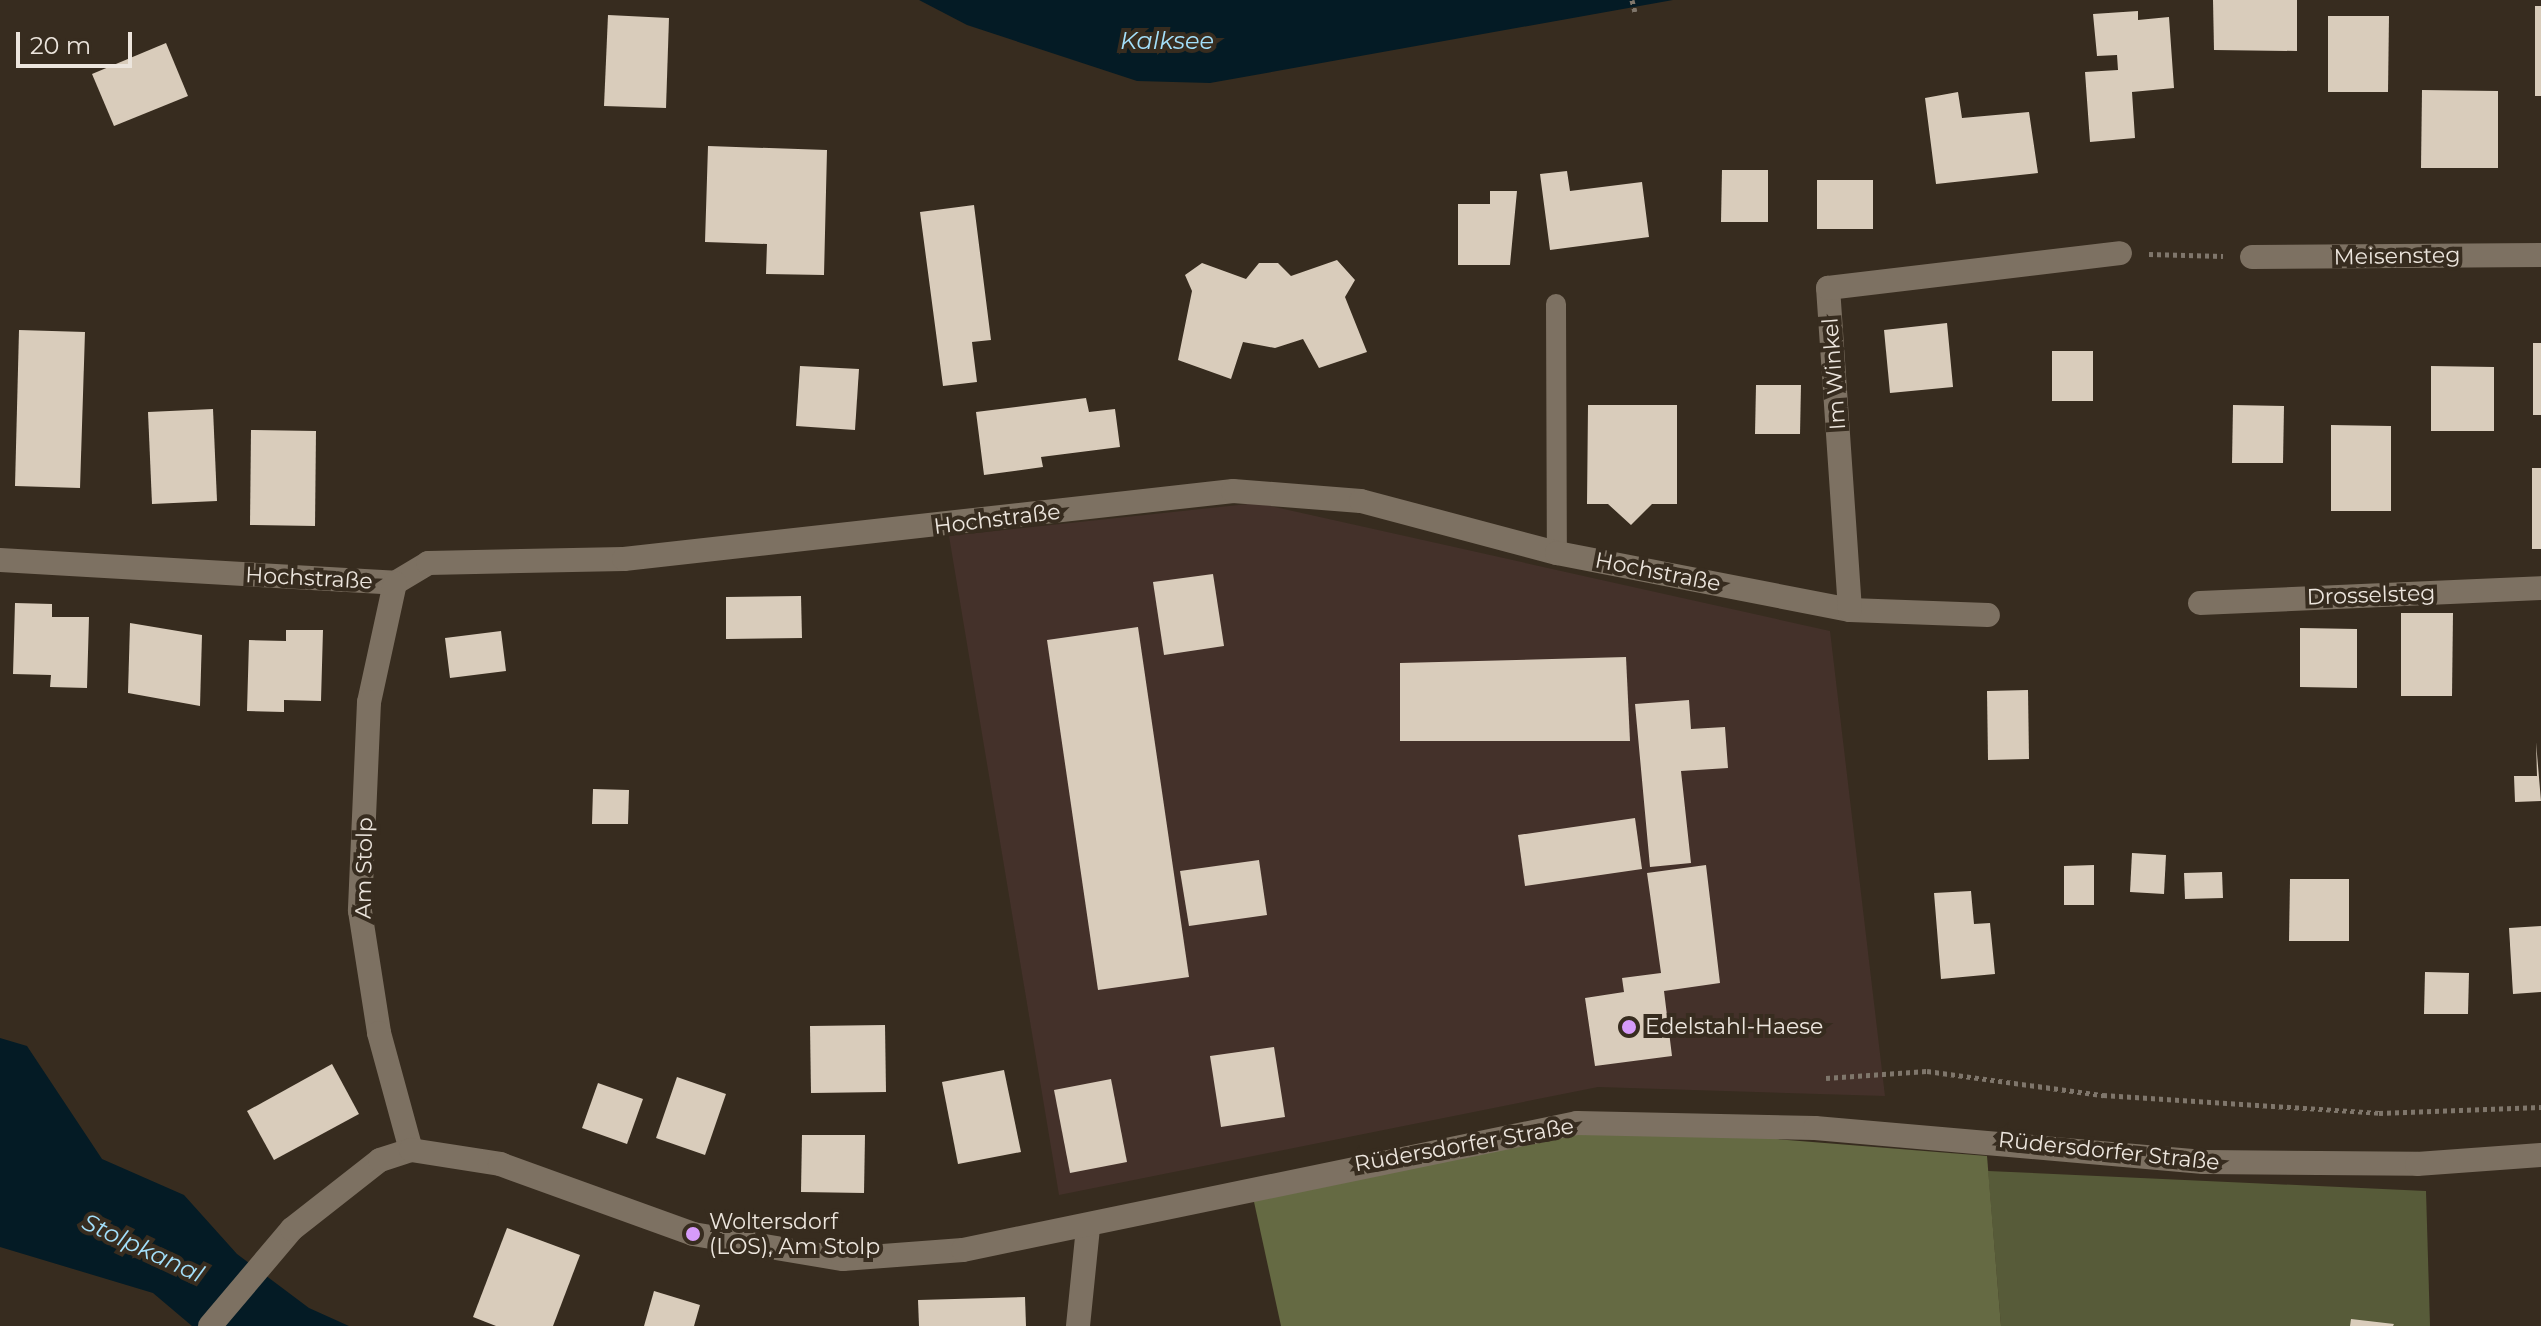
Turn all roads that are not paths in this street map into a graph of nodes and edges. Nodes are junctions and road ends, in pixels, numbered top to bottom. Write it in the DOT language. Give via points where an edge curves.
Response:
graph roads {
  1 [pos="2120,253"];
  2 [pos="2541,255"];
  3 [pos="2252,257"];
  4 [pos="1556,304"];
  5 [pos="1557,553"];
  6 [pos="0,560"];
  7 [pos="395,583"];
  8 [pos="2541,588"];
  9 [pos="2200,603"];
  10 [pos="1850,610"];
  11 [pos="1988,615"];
  12 [pos="411,1150"];
  13 [pos="2541,1155"];
  14 [pos="1088,1227"];
  15 [pos="210,1326"];
  16 [pos="1078,1326"];
  1 -- 10 [label="street, Im Winkel" via="1828,288"];
  2 -- 3 [label="street, Meisensteg"];
  4 -- 5 [label="lane"];
  5 -- 7 [label="street, Hochstraße" via="1361,501 1233,491 624,559 428,563"];
  5 -- 10 [label="street, Hochstraße"];
  6 -- 7 [label="street, Hochstraße"];
  7 -- 12 [label="street, Am Stolp" via="369,702 360,911 379,1033"];
  8 -- 9 [label="street, Drosselsteg"];
  10 -- 11 [label="street, Hochstraße"];
  12 -- 14 [label="street, Rüdersdorfer Straße" via="500,1164 670,1228 771,1252 843,1259 933,1253"];
  12 -- 15 [label="street" via="380,1160 292,1229"];
  13 -- 14 [label="street, Rüdersdorfer Straße" via="2417,1164 2204,1162 1892,1133 1577,1123 1351,1165"];
  14 -- 16 [label="street"];
}
